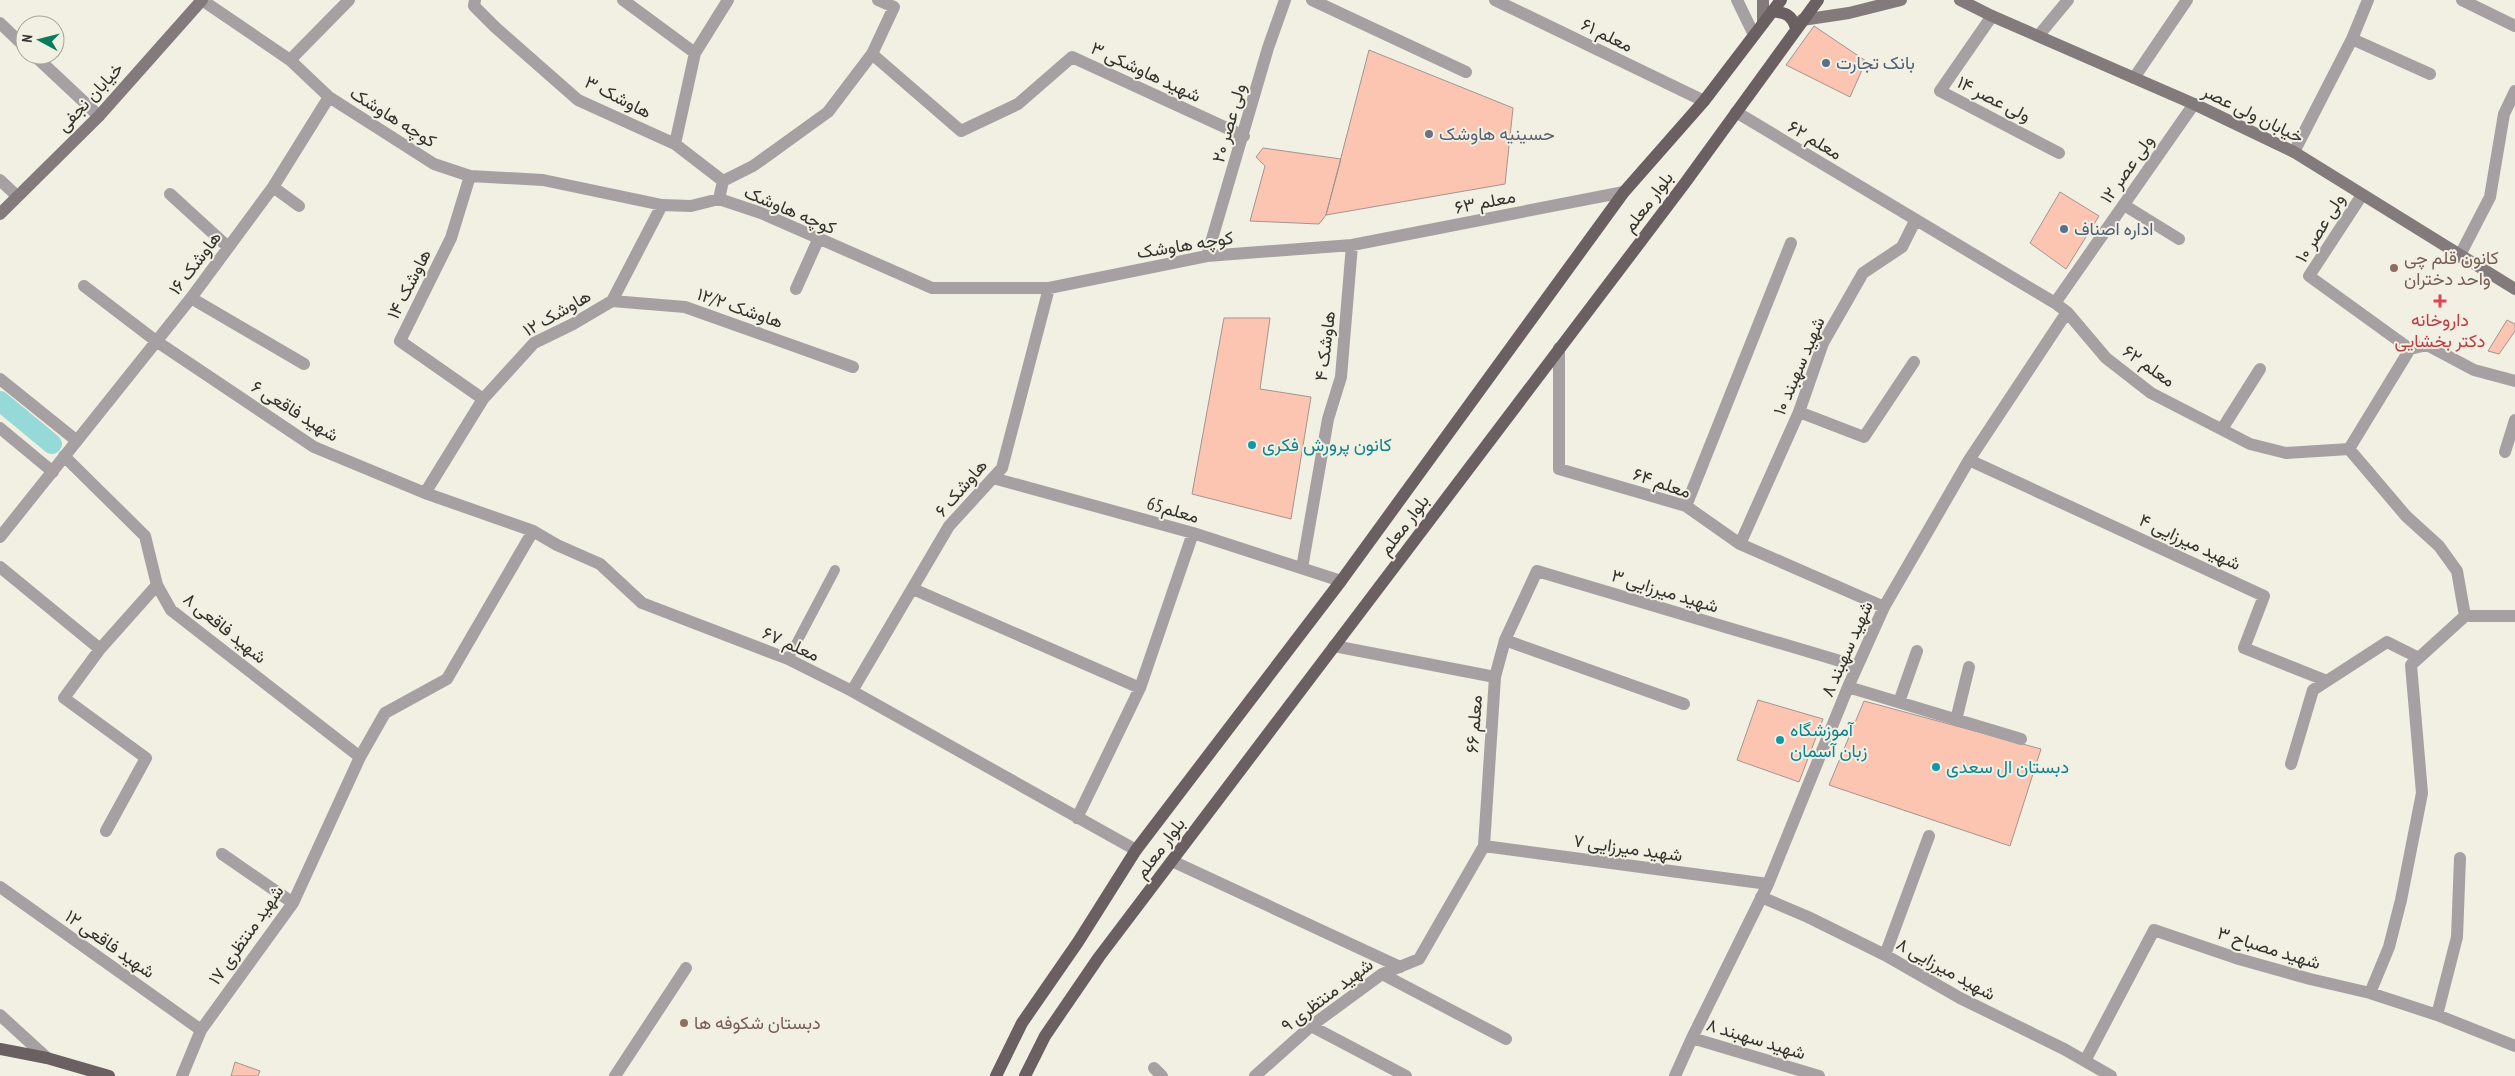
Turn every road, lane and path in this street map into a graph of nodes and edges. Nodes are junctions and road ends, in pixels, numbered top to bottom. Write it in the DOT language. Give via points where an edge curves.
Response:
graph roads {
  1 [pos="202,0"];
  2 [pos="349,0"];
  3 [pos="475,0"];
  4 [pos="622,0"];
  5 [pos="728,0"];
  6 [pos="878,0"];
  7 [pos="1285,0"];
  8 [pos="1312,0"];
  9 [pos="1495,0"];
  10 [pos="1737,0"];
  11 [pos="1763,0"];
  12 [pos="1781,0"];
  13 [pos="1818,0"];
  14 [pos="1902,0"];
  15 [pos="1960,0"];
  16 [pos="2068,0"];
  17 [pos="2187,0"];
  18 [pos="2368,0"];
  19 [pos="2462,0"];
  20 [pos="896,3"];
  21 [pos="1772,11"];
  22 [pos="1992,16"];
  23 [pos="1763,22"];
  24 [pos="0,24"];
  25 [pos="1799,24"];
  26 [pos="2515,26"];
  27 [pos="1754,35"];
  28 [pos="2039,35"];
  29 [pos="15,38"];
  30 [pos="2352,40"];
  31 [pos="695,53"];
  32 [pos="872,54"];
  33 [pos="290,60"];
  34 [pos="45,65"];
  35 [pos="1466,72"];
  36 [pos="2430,74"];
  37 [pos="2134,78"];
  38 [pos="2515,91"];
  39 [pos="329,97"];
  40 [pos="1704,101"];
  41 [pos="2194,104"];
  42 [pos="1736,112"];
  43 [pos="99,116"];
  44 [pos="1244,136"];
  45 [pos="674,144"];
  46 [pos="2294,152"];
  47 [pos="2059,153"];
  48 [pos="470,176"];
  49 [pos="0,180"];
  50 [pos="722,181"];
  51 [pos="273,187"];
  52 [pos="1624,192"];
  53 [pos="170,194"];
  54 [pos="2362,195"];
  55 [pos="17,196"];
  56 [pos="719,199"];
  57 [pos="662,205"];
  58 [pos="2124,205"];
  59 [pos="299,206"];
  60 [pos="0,214"];
  61 [pos="1915,221"];
  62 [pos="2179,239"];
  63 [pos="818,240"];
  64 [pos="1791,243"];
  65 [pos="1352,245"];
  66 [pos="228,247"];
  67 [pos="1208,256"];
  68 [pos="2459,256"];
  69 [pos="84,286"];
  70 [pos="1049,288"];
  71 [pos="796,289"];
  72 [pos="2515,289"];
  73 [pos="192,298"];
  74 [pos="612,301"];
  75 [pos="2055,303"];
  76 [pos="2067,312"];
  77 [pos="156,341"];
  78 [pos="1559,348"];
  79 [pos="2410,349"];
  80 [pos="1914,362"];
  81 [pos="304,364"];
  82 [pos="853,367"];
  83 [pos="2260,369"];
  84 [pos="0,379"];
  85 [pos="2515,381"];
  86 [pos="482,399"];
  87 [pos="1799,412"];
  88 [pos="2515,420"];
  89 [pos="0,428"];
  90 [pos="2222,429"];
  91 [pos="77,441"];
  92 [pos="2349,449"];
  93 [pos="2506,452"];
  94 [pos="64,456"];
  95 [pos="1969,460"];
  96 [pos="53,472"];
  97 [pos="993,478"];
  98 [pos="425,493"];
  99 [pos="1686,506"];
  100 [pos="533,531"];
  101 [pos="1193,533"];
  102 [pos="0,537"];
  103 [pos="1740,544"];
  104 [pos="0,567"];
  105 [pos="1302,568"];
  106 [pos="835,570"];
  107 [pos="1341,581"];
  108 [pos="156,585"];
  109 [pos="913,589"];
  110 [pos="1884,607"];
  111 [pos="2465,616"];
  112 [pos="2515,616"];
  113 [pos="1505,640"];
  114 [pos="1334,646"];
  115 [pos="100,649"];
  116 [pos="1917,651"];
  117 [pos="2419,658"];
  118 [pos="788,660"];
  119 [pos="1857,666"];
  120 [pos="1969,667"];
  121 [pos="1495,677"];
  122 [pos="2326,681"];
  123 [pos="1848,687"];
  124 [pos="1140,688"];
  125 [pos="852,691"];
  126 [pos="1899,702"];
  127 [pos="1684,704"];
  128 [pos="1956,720"];
  129 [pos="2021,739"];
  130 [pos="360,757"];
  131 [pos="2291,764"];
  132 [pos="1077,818"];
  133 [pos="106,831"];
  134 [pos="1929,836"];
  135 [pos="1484,846"];
  136 [pos="1136,850"];
  137 [pos="222,854"];
  138 [pos="2460,858"];
  139 [pos="1172,862"];
  140 [pos="1768,884"];
  141 [pos="0,887"];
  142 [pos="1761,897"];
  143 [pos="293,903"];
  144 [pos="1885,955"];
  145 [pos="1400,967"];
  146 [pos="686,968"];
  147 [pos="1382,974"];
  148 [pos="2370,993"];
  149 [pos="0,1015"];
  150 [pos="2437,1015"];
  151 [pos="1311,1026"];
  152 [pos="201,1030"];
  153 [pos="1692,1038"];
  154 [pos="1506,1039"];
  155 [pos="2515,1046"];
  156 [pos="0,1049"];
  157 [pos="47,1058"];
  158 [pos="2085,1061"];
  159 [pos="109,1076"];
  160 [pos="182,1076"];
  161 [pos="615,1076"];
  162 [pos="996,1076"];
  163 [pos="1025,1076"];
  164 [pos="1255,1076"];
  165 [pos="1406,1076"];
  166 [pos="1675,1076"];
  167 [pos="1819,1076"];
  168 [pos="2111,1076"];
  1 -- 33 [label="street, کوچه هاوشک"];
  1 -- 43 [label="main road, خیابان نجفی"];
  2 -- 33 [label="street"];
  3 -- 45 [label="street, هاوشک ۳" via="474,6 495,27 578,100"];
  4 -- 31 [label="street"];
  5 -- 31 [label="street"];
  6 -- 20 [label="street"];
  7 -- 44 [label="street, ولی عصر ۲۰"];
  8 -- 35 [label="street"];
  9 -- 40 [label="street, معلم ۶۱"];
  10 -- 27 [label="street"];
  11 -- 23 [label="main road"];
  12 -- 21 [label="main road, بلوار معلم"];
  13 -- 25 [label="main road, بلوار معلم"];
  14 -- 25 [label="main road"];
  15 -- 22 [label="main road, خیابان ولی عصر"];
  16 -- 28 [label="street"];
  17 -- 37 [label="street"];
  18 -- 30 [label="street"];
  19 -- 26 [label="street"];
  20 -- 32 [label="street"];
  21 -- 23 [label="main road, بلوار معلم"];
  21 -- 25 [label="main road" via="1787,13"];
  22 -- 28 [label="main road, خیابان ولی عصر"];
  22 -- 47 [label="street, ولی عصر ۱۴" via="1940,91"];
  23 -- 27 [label="main road, بلوار معلم"];
  24 -- 29 [label="street"];
  25 -- 42 [label="main road, بلوار معلم"];
  27 -- 40 [label="main road, بلوار معلم"];
  28 -- 37 [label="main road, خیابان ولی عصر"];
  30 -- 36 [label="street"];
  30 -- 46 [label="street"];
  31 -- 45 [label="street"];
  32 -- 44 [label="street, شهید هاوشکی ۳" via="961,131 1018,104 1072,57"];
  32 -- 50 [label="street" via="828,112 753,166"];
  33 -- 39 [label="street, کوچه هاوشک"];
  34 -- 43 [label="street"];
  37 -- 41 [label="main road, خیابان ولی عصر"];
  38 -- 68 [label="street" via="2504,114 2490,197"];
  39 -- 48 [label="street, کوچه هاوشک" via="434,164"];
  39 -- 51 [label="street, هاوشک ۱۶"];
  40 -- 52 [label="main road, بلوار معلم"];
  41 -- 46 [label="main road, خیابان ولی عصر"];
  41 -- 58 [label="street, ولی عصر ۱۲"];
  42 -- 61 [label="street, معلم ۶۲"];
  42 -- 78 [label="main road, بلوار معلم"];
  43 -- 55 [label="main road, خیابان نجفی"];
  44 -- 67 [label="street, ولی عصر ۲۰"];
  45 -- 50 [label="street, هاوشک ۳"];
  46 -- 54 [label="main road, خیابان ولی عصر"];
  48 -- 57 [label="street, کوچه هاوشک" via="543,180"];
  48 -- 86 [label="street, هاوشک ۱۴" via="451,238 400,341"];
  49 -- 55 [label="street"];
  50 -- 56 [label="street"];
  51 -- 59 [label="street"];
  51 -- 66 [label="street, هاوشک ۱۶"];
  52 -- 65 [label="street, معلم ۶۳"];
  52 -- 107 [label="main road, بلوار معلم"];
  53 -- 66 [label="street"];
  54 -- 68 [label="main road, خیابان ولی عصر"];
  54 -- 79 [label="street, ولی عصر ۱۰" via="2309,276"];
  55 -- 60 [label="main road, خیابان نجفی"];
  56 -- 57 [label="street, کوچه هاوشک" via="691,206"];
  56 -- 63 [label="street, کوچه هاوشک"];
  57 -- 74 [label="street, هاوشک ۱۲"];
  58 -- 62 [label="street"];
  58 -- 75 [label="street, ولی عصر ۱۲"];
  61 -- 75 [label="street, معلم ۶۲"];
  61 -- 87 [label="street, شهید سهبند ۱۰" via="1902,247 1862,273 1823,343"];
  63 -- 70 [label="street, کوچه هاوشک" via="932,288"];
  63 -- 71 [label="street"];
  64 -- 99 [label="street"];
  65 -- 67 [label="street, کوچه هاوشک"];
  65 -- 105 [label="street, هاوشک ۴" via="1342,377 1328,419"];
  66 -- 73 [label="street, هاوشک ۱۶"];
  67 -- 70 [label="street, کوچه هاوشک"];
  68 -- 72 [label="main road, خیابان ولی عصر"];
  69 -- 77 [label="street, شهید فاقعی ۶"];
  70 -- 97 [label="street, هاوشک ۶" via="1002,468"];
  73 -- 77 [label="street, هاوشک ۱۶"];
  73 -- 81 [label="street"];
  74 -- 82 [label="street, هاوشک ۱۲/۲" via="685,307"];
  74 -- 86 [label="street, هاوشک ۱۲" via="534,342"];
  75 -- 76 [label="street, معلم ۶۲"];
  76 -- 90 [label="street, معلم ۶۲" via="2106,358 2151,393"];
  76 -- 95 [label="street, شهید سهبند ۸"];
  77 -- 91 [label="street, هاوشک ۱۶"];
  77 -- 98 [label="street, شهید فاقعی ۶" via="314,448"];
  78 -- 99 [label="street, معلم ۶۴" via="1559,469"];
  78 -- 114 [label="main road, بلوار معلم"];
  79 -- 85 [label="street" via="2427,345 2474,370"];
  79 -- 92 [label="street"];
  80 -- 87 [label="street" via="1864,437"];
  83 -- 90 [label="street"];
  84 -- 91 [label="street"];
  86 -- 98 [label="street, هاوشک ۱۲"];
  87 -- 103 [label="street, شهید سهبند ۱۰"];
  88 -- 93 [label="street"];
  89 -- 96 [label="street"];
  90 -- 92 [label="street, معلم ۶۲" via="2250,444 2286,453"];
  91 -- 94 [label="street, هاوشک ۱۶"];
  92 -- 111 [label="street" via="2406,516 2439,546 2457,571"];
  94 -- 96 [label="street, هاوشک ۱۶"];
  94 -- 108 [label="street, شهید فاقعی ۸" via="145,536"];
  95 -- 110 [label="street, شهید سهبند ۸"];
  95 -- 122 [label="street, شهید میرزایی ۴" via="2264,596 2244,648"];
  96 -- 102 [label="street, هاوشک ۱۶"];
  97 -- 101 [label="street, معلم65"];
  97 -- 109 [label="street, هاوشک ۶" via="949,526"];
  98 -- 100 [label="street, معلم ۶۷"];
  99 -- 103 [label="street, معلم ۶۴"];
  100 -- 118 [label="street, معلم ۶۷" via="600,564 642,603"];
  100 -- 130 [label="street, شهید منتظری ۱۷" via="446,679 385,713"];
  101 -- 105 [label="street, معلم65"];
  101 -- 124 [label="street"];
  103 -- 110 [label="street, معلم ۶۴"];
  104 -- 115 [label="street"];
  105 -- 107 [label="street, معلم65"];
  106 -- 118 [label="lane"];
  107 -- 136 [label="main road, بلوار معلم"];
  108 -- 115 [label="street"];
  108 -- 130 [label="street, شهید فاقعی ۸" via="172,610"];
  109 -- 124 [label="street"];
  109 -- 125 [label="street, هاوشک ۶"];
  110 -- 119 [label="street, شهید سهبند ۸"];
  111 -- 112 [label="street"];
  111 -- 117 [label="street"];
  113 -- 119 [label="street, شهید میرزایی ۳" via="1537,571"];
  113 -- 121 [label="street"];
  113 -- 127 [label="street"];
  114 -- 121 [label="street, معلم ۶۶"];
  114 -- 139 [label="main road, بلوار معلم"];
  115 -- 133 [label="street" via="64,698 146,758"];
  116 -- 126 [label="street"];
  117 -- 122 [label="street" via="2387,642"];
  117 -- 148 [label="street" via="2410,665 2422,792 2389,947"];
  118 -- 125 [label="street, معلم ۶۷"];
  119 -- 123 [label="street, شهید سهبند ۸"];
  120 -- 128 [label="street"];
  121 -- 135 [label="street, معلم ۶۶"];
  122 -- 131 [label="street" via="2313,690"];
  123 -- 126 [label="street"];
  123 -- 140 [label="street, شهید سهبند ۸"];
  124 -- 132 [label="street"];
  125 -- 132 [label="street, معلم ۶۷"];
  126 -- 128 [label="street"];
  128 -- 129 [label="street"];
  130 -- 143 [label="street, شهید منتظری ۱۷"];
  132 -- 136 [label="street, معلم ۶۷"];
  134 -- 144 [label="street"];
  135 -- 140 [label="street, شهید میرزایی ۷"];
  135 -- 145 [label="street, شهید منتظری ۹" via="1419,959"];
  136 -- 162 [label="main road, بلوار معلم" via="1022,1023"];
  137 -- 143 [label="street"];
  138 -- 150 [label="street" via="2457,936"];
  139 -- 145 [label="street"];
  139 -- 163 [label="main road, بلوار معلم" via="1099,957 1045,1036"];
  140 -- 142 [label="street, شهید سهبند ۸"];
  141 -- 152 [label="street, شهید فاقعی ۱۲"];
  142 -- 144 [label="street, شهید میرزایی ۸"];
  142 -- 153 [label="street, شهید سهبند ۸"];
  143 -- 152 [label="street, شهید منتظری ۱۷"];
  144 -- 158 [label="street, شهید میرزایی ۸" via="1960,998"];
  145 -- 147 [label="street, شهید منتظری ۹"];
  146 -- 161 [label="street"];
  147 -- 151 [label="street, شهید منتظری ۹"];
  147 -- 154 [label="street"];
  148 -- 150 [label="street, شهید مصباح ۳"];
  148 -- 158 [label="street, شهید مصباح ۳" via="2310,980 2154,930"];
  149 -- 157 [label="street"];
  150 -- 155 [label="street, شهید مصباح ۳"];
  151 -- 164 [label="street, شهید منتظری ۹"];
  151 -- 165 [label="street"];
  152 -- 160 [label="street, شهید منتظری ۱۷"];
  153 -- 166 [label="street"];
  153 -- 167 [label="street, شهید سهبند ۸"];
  156 -- 157 [label="main road"];
  157 -- 159 [label="main road"];
  158 -- 168 [label="street, شهید میرزایی ۸"];
}
